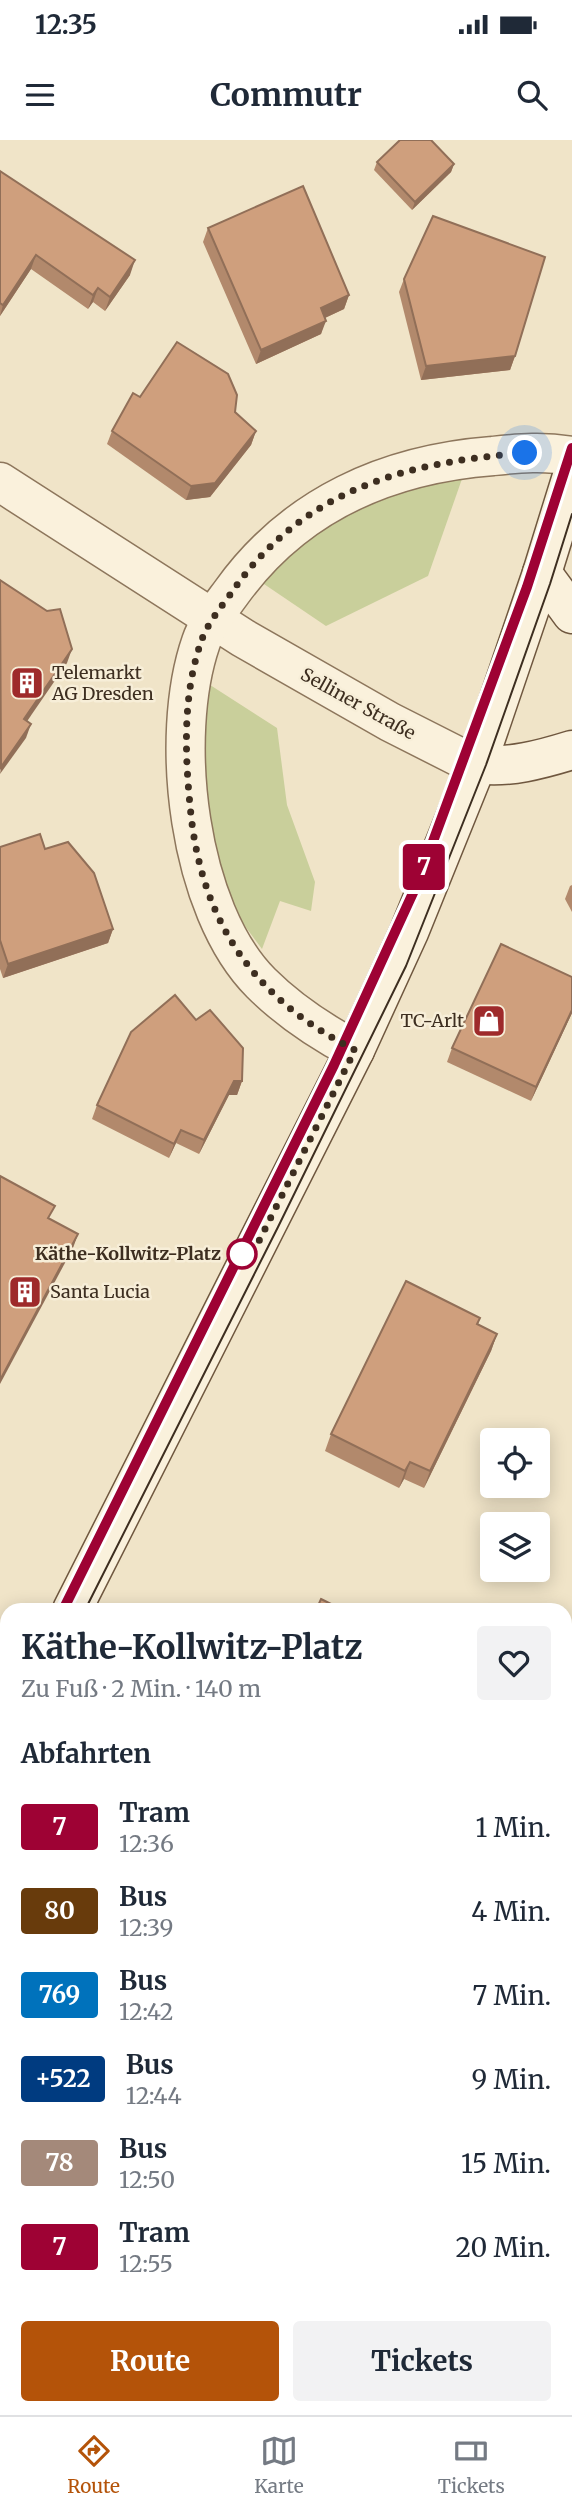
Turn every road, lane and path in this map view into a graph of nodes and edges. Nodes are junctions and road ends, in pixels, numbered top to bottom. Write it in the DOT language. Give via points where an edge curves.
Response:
graph roads {
  1 [pos="572,456"];
  2 [pos="572,477"];
  3 [pos="0,482"];
  4 [pos="542,573"];
  5 [pos="572,614"];
  6 [pos="228,629"];
  7 [pos="572,750"];
  8 [pos="477,764"];
  9 [pos="355,1050"];
  10 [pos="76,1603"];
  1 -- 6 [label="street" via="544,452 453,460 363,485 299,522 269,547 244,575"];
  2 -- 4 [label="street"];
  3 -- 6 [label="street, Selliner Straße"];
  4 -- 5 [label="street"];
  4 -- 8 [label="street"];
  6 -- 8 [label="street, Selliner Straße" via="390,722"];
  6 -- 9 [label="street" via="201,641 186,732 193,833 207,890 229,939 260,982 307,1022"];
  7 -- 8 [label="street" via="524,762"];
  8 -- 9 [label="street"];
  9 -- 10 [label="street"];
}
